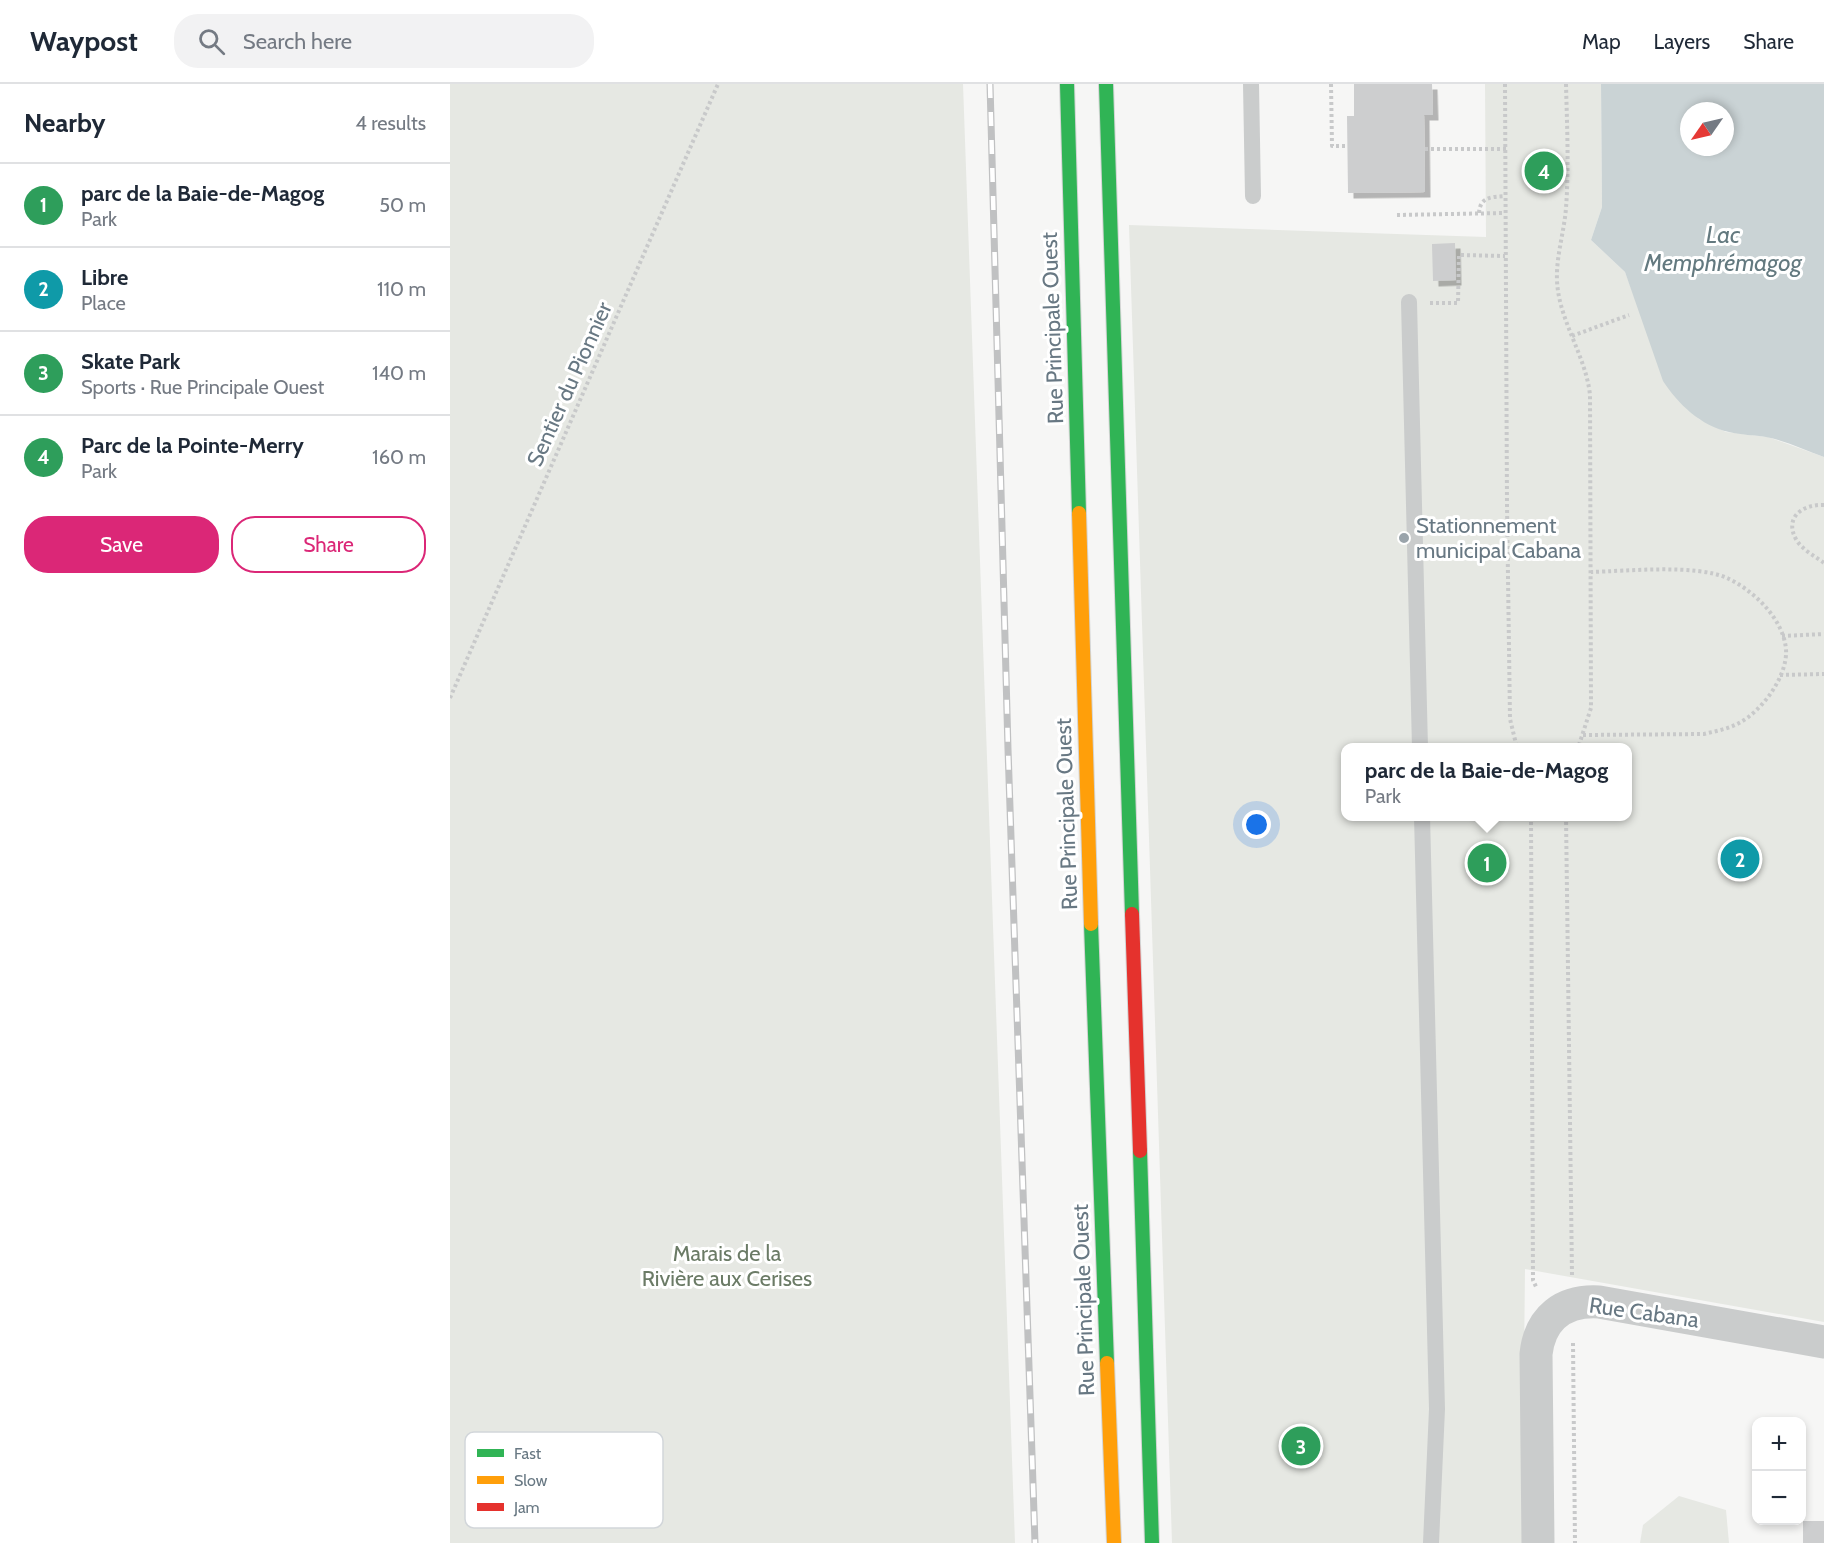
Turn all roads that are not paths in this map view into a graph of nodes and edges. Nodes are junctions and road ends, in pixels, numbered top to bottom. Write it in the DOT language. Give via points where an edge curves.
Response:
graph roads {
  1 [pos="1067,84"];
  2 [pos="1106,84"];
  3 [pos="1251,84"];
  4 [pos="1253,196"];
  5 [pos="1409,302"];
  6 [pos="1420,743"];
  7 [pos="1422,821"];
  8 [pos="1824,1342"];
  9 [pos="1114,1543"];
  10 [pos="1152,1543"];
  11 [pos="1431,1543"];
  12 [pos="1538,1543"];
  1 -- 9 [label="main road, Rue Principale Ouest" via="1098,1171"];
  2 -- 10 [label="main road"];
  3 -- 4 [label="lane"];
  5 -- 6 [label="lane"];
  7 -- 11 [label="lane" via="1437,1408"];
  8 -- 12 [label="street, Rue Cabana" via="1599,1302 1586,1301 1560,1312 1537,1342"];
}
